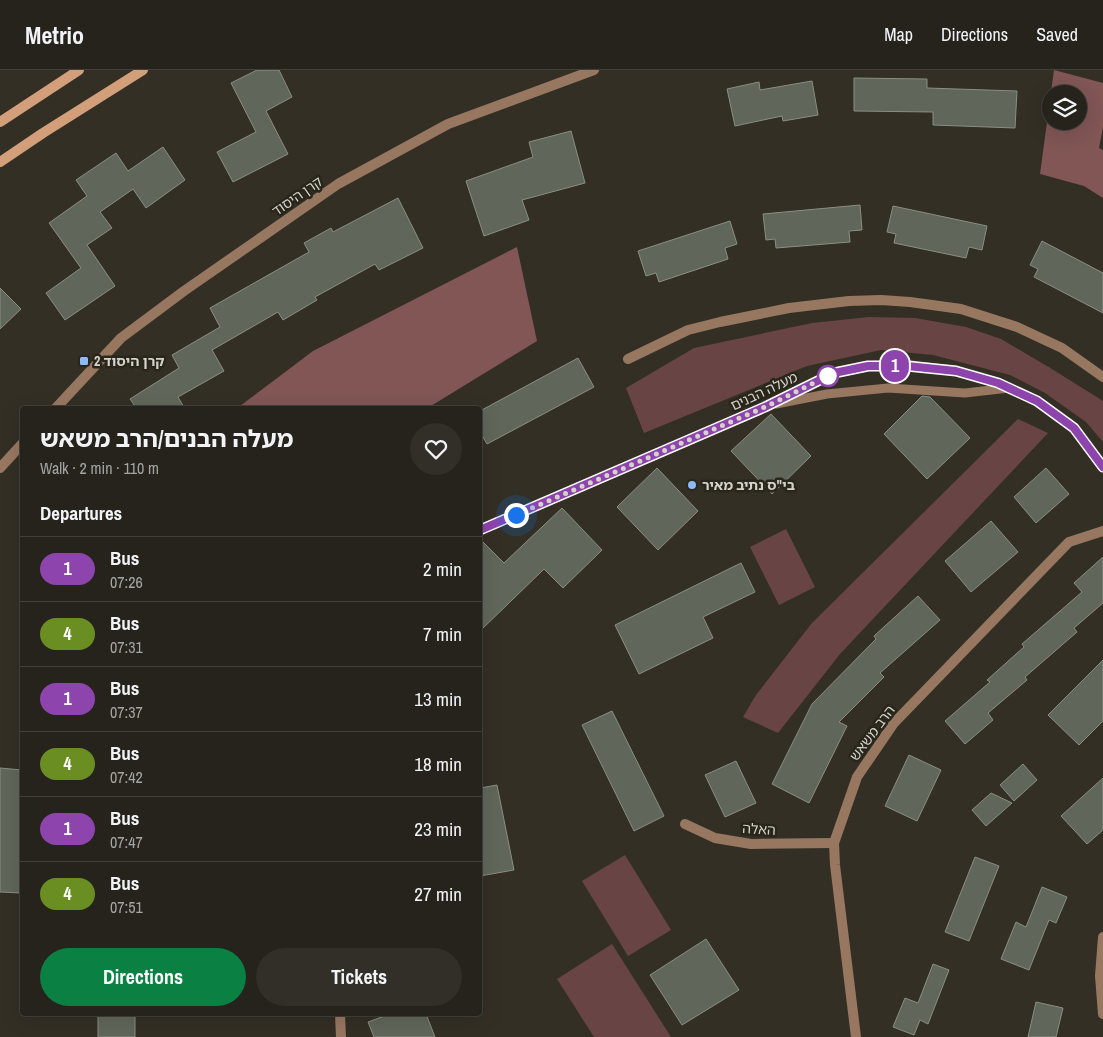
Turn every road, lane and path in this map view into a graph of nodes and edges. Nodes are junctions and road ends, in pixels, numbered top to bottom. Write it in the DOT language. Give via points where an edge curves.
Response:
graph roads {
  1 [pos="79,70"];
  2 [pos="143,70"];
  3 [pos="594,70"];
  4 [pos="0,122"];
  5 [pos="0,162"];
  6 [pos="628,359"];
  7 [pos="1103,377"];
  8 [pos="1008,388"];
  9 [pos="58,406"];
  10 [pos="765,407"];
  11 [pos="20,446"];
  12 [pos="1103,467"];
  13 [pos="0,468"];
  14 [pos="482,529"];
  15 [pos="1103,531"];
  16 [pos="685,824"];
  17 [pos="834,843"];
  18 [pos="1103,937"];
  19 [pos="1103,1014"];
  20 [pos="340,1016"];
  21 [pos="340,1037"];
  22 [pos="856,1037"];
  1 -- 4 [label="main road"];
  2 -- 5 [label="main road"];
  3 -- 9 [label="street, קרן היסוד" via="448,124 338,184 121,338"];
  6 -- 7 [label="street" via="688,330 720,322 788,308 849,300 881,300 961,309 1017,327 1062,348"];
  8 -- 10 [label="lane" via="965,393 888,388 857,390"];
  8 -- 10 [label="street, מעלה הבנים" via="956,371 868,366 834,373"];
  8 -- 12 [label="street, מעלה הבנים" via="1037,401 1074,428"];
  10 -- 14 [label="street, מעלה הבנים"];
  11 -- 13 [label="street"];
  15 -- 17 [label="street, הרב משאש" via="1069,542 894,723 857,777"];
  16 -- 17 [label="street, האלה" via="715,838 751,844"];
  17 -- 22 [label="street, הרב משאש"];
  18 -- 19 [label="street" via="1100,976"];
  20 -- 21 [label="street"];
}
